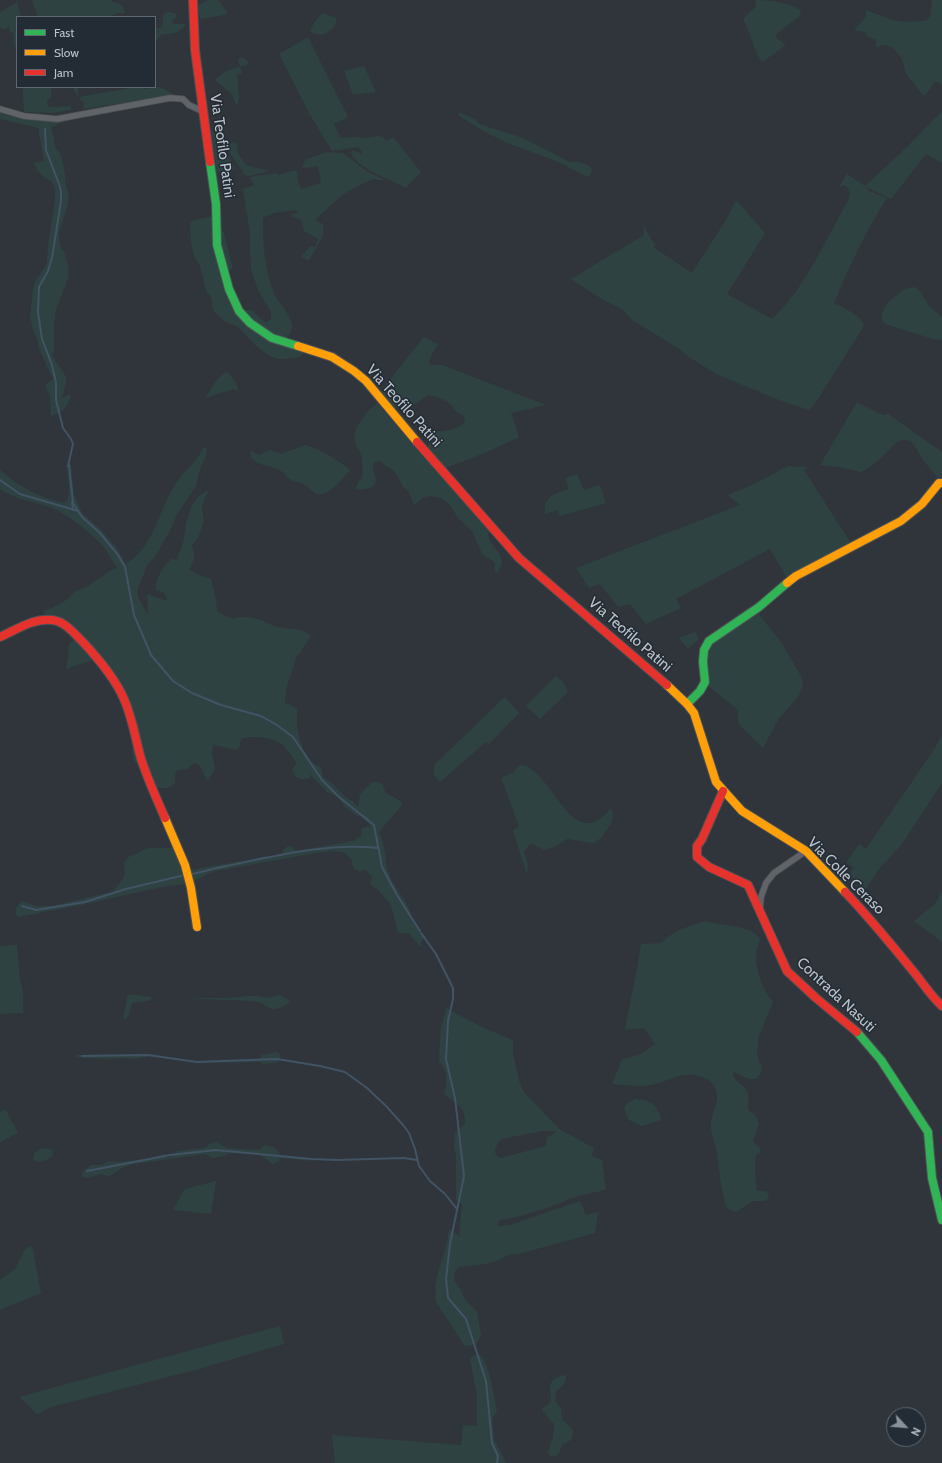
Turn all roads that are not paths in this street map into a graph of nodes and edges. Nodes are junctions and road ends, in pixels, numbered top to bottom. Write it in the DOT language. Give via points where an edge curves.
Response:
graph roads {
  1 [pos="193,0"];
  2 [pos="0,109"];
  3 [pos="202,111"];
  4 [pos="942,484"];
  5 [pos="0,637"];
  6 [pos="687,704"];
  7 [pos="694,713"];
  8 [pos="723,791"];
  9 [pos="806,850"];
  10 [pos="760,911"];
  11 [pos="197,927"];
  12 [pos="942,1006"];
  13 [pos="942,1220"];
  1 -- 3 [label="street, Via Teofilo Patini" via="195,50"];
  2 -- 3 [label="street" via="24,116 57,119 170,98 183,99"];
  3 -- 6 [label="street, Via Teofilo Patini" via="216,204 218,245 229,289 239,311 250,323 272,338 332,357 366,381 520,558"];
  4 -- 6 [label="street" via="939,483 924,504 913,513 796,576 759,607 708,641 704,650 705,682 700,692"];
  5 -- 11 [label="street" via="44,619 59,622 68,626 98,659 120,690 126,700 142,762 185,865"];
  6 -- 7 [label="street, Via Teofilo Patini"];
  7 -- 8 [label="street, Via Colle Ceraso" via="716,782"];
  8 -- 9 [label="street, Via Colle Ceraso" via="742,811"];
  8 -- 10 [label="street, Contrada Nasuti" via="702,839 696,846 697,856 709,867 748,885"];
  9 -- 10 [label="street" via="774,873 766,883"];
  9 -- 12 [label="street, Via Colle Ceraso" via="870,917 932,997"];
  10 -- 13 [label="street, Contrada Nasuti" via="787,971 855,1030 881,1060 928,1132 932,1178"];
}
